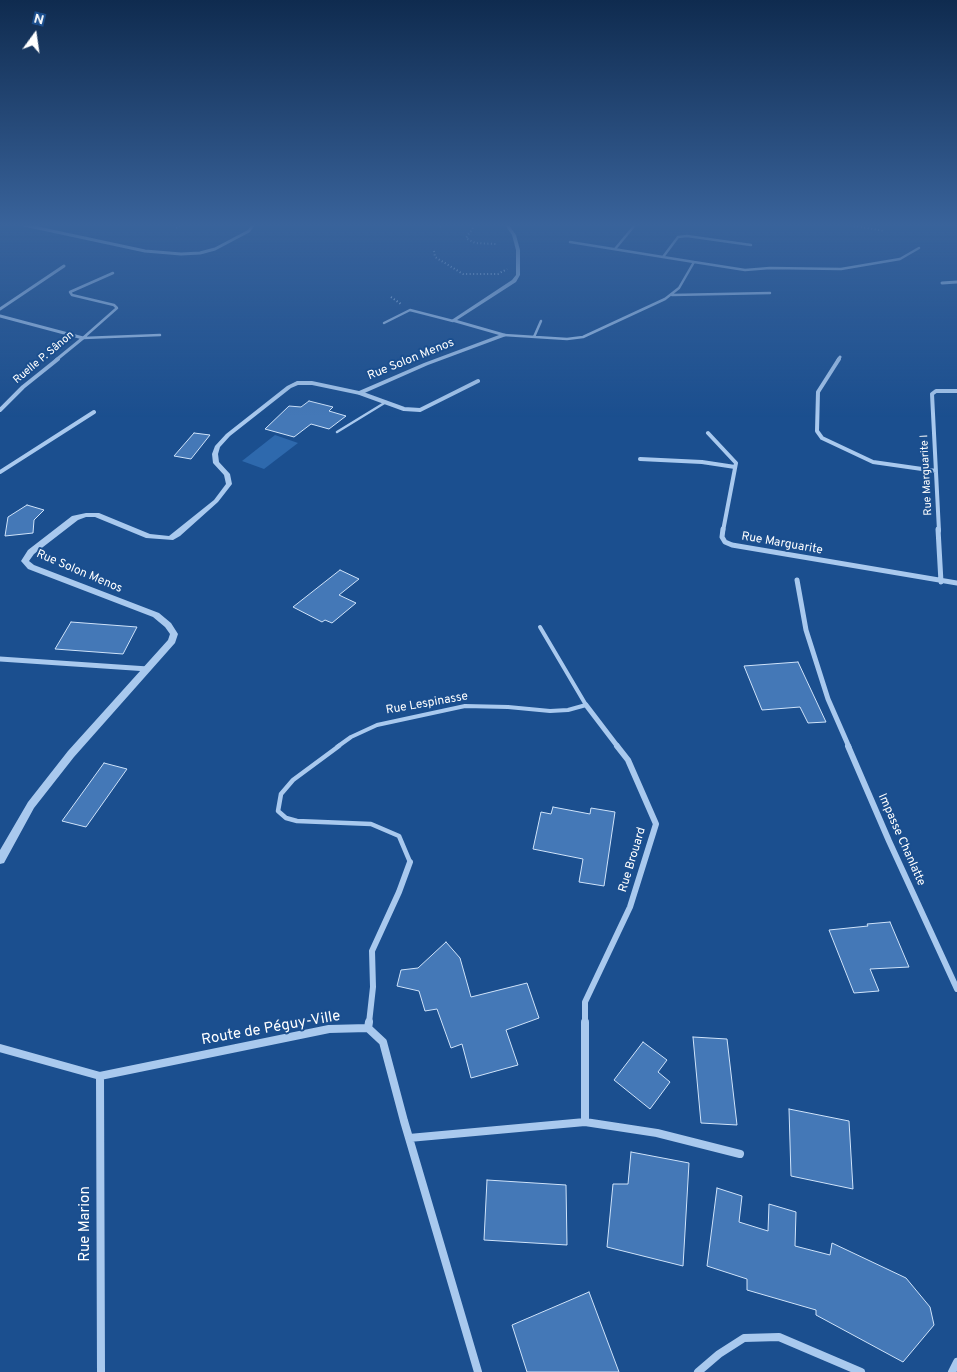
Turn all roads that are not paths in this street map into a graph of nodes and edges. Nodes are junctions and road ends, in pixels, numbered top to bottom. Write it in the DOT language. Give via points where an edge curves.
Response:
graph roads {
  1 [pos="30,289"];
  2 [pos="77,289"];
  3 [pos="500,289"];
  4 [pos="678,289"];
  5 [pos="770,293"];
  6 [pos="672,295"];
  7 [pos="0,309"];
  8 [pos="0,316"];
  9 [pos="453,321"];
  10 [pos="541,321"];
  11 [pos="384,323"];
  12 [pos="504,335"];
  13 [pos="160,336"];
  14 [pos="534,337"];
  15 [pos="83,338"];
  16 [pos="840,357"];
  17 [pos="478,381"];
  18 [pos="957,391"];
  19 [pos="360,393"];
  20 [pos="386,402"];
  21 [pos="0,410"];
  22 [pos="94,412"];
  23 [pos="337,432"];
  24 [pos="708,433"];
  25 [pos="640,459"];
  26 [pos="735,467"];
  27 [pos="936,471"];
  28 [pos="0,472"];
  29 [pos="797,580"];
  30 [pos="941,582"];
  31 [pos="957,583"];
  32 [pos="540,628"];
  33 [pos="0,660"];
  34 [pos="148,669"];
  35 [pos="586,705"];
  36 [pos="0,860"];
  37 [pos="410,862"];
  38 [pos="957,989"];
  39 [pos="368,1028"];
  40 [pos="0,1048"];
  41 [pos="100,1076"];
  42 [pos="585,1122"];
  43 [pos="409,1138"];
  44 [pos="740,1154"];
  45 [pos="957,1362"];
  46 [pos="101,1372"];
  47 [pos="478,1372"];
  48 [pos="698,1372"];
  49 [pos="861,1372"];
  50 [pos="952,1372"];
  1 -- 7 [label="street"];
  2 -- 15 [label="lane" via="70,292 72,295 117,308"];
  3 -- 9 [label="street, Rue Solon Menos"];
  4 -- 6 [label="lane"];
  5 -- 6 [label="lane"];
  6 -- 14 [label="lane" via="584,337"];
  8 -- 15 [label="street, Ruelle P. Sânon"];
  9 -- 11 [label="lane" via="410,310"];
  9 -- 12 [label="street, Rue Solon Menos"];
  10 -- 14 [label="lane"];
  12 -- 14 [label="lane"];
  12 -- 19 [label="street, Rue Solon Menos"];
  13 -- 15 [label="lane"];
  15 -- 21 [label="street, Ruelle P. Sânon"];
  16 -- 27 [label="street" via="818,392 817,431 822,438 873,462"];
  17 -- 20 [label="street" via="420,410 404,409"];
  18 -- 27 [label="street, Rue Marguarite I" via="936,391 932,394"];
  19 -- 20 [label="street"];
  19 -- 34 [label="street, Rue Solon Menos" via="306,382 280,392 216,447 216,463 227,474 228,484 216,501 170,538 149,536 86,514 75,518 26,558 31,567 156,616 168,625 174,634 172,642"];
  20 -- 23 [label="lane"];
  22 -- 28 [label="street"];
  24 -- 26 [label="street" via="733,458"];
  25 -- 26 [label="street"];
  26 -- 30 [label="street, Rue Marguarite" via="722,537 732,546"];
  27 -- 30 [label="street, Rue Marguarite I"];
  29 -- 38 [label="street, Impasse Chanlatte" via="806,630 828,699"];
  30 -- 31 [label="street, Rue Marguarite"];
  32 -- 35 [label="lane, Rue Brouard"];
  33 -- 34 [label="street"];
  34 -- 36 [label="street, Rue Solon Menos" via="71,754 31,805"];
  35 -- 37 [label="lane, Rue Lespinasse" via="550,711 465,706 377,725 351,737 293,780 281,794 278,811 286,818 371,824 399,836"];
  35 -- 42 [label="street, Rue Brouard" via="628,760 656,824 630,907 585,1002"];
  37 -- 39 [label="street, Rue Lespinasse" via="372,951 373,987"];
  39 -- 41 [label="street, Route de Péguy-Ville" via="329,1029"];
  39 -- 43 [label="street" via="383,1042"];
  40 -- 41 [label="street, Route de Péguy-Ville"];
  41 -- 46 [label="street, Rue Marion"];
  42 -- 43 [label="street"];
  42 -- 44 [label="street" via="657,1133"];
  43 -- 47 [label="street"];
  45 -- 50 [label="street"];
  48 -- 49 [label="street" via="744,1338 779,1337"];
}
